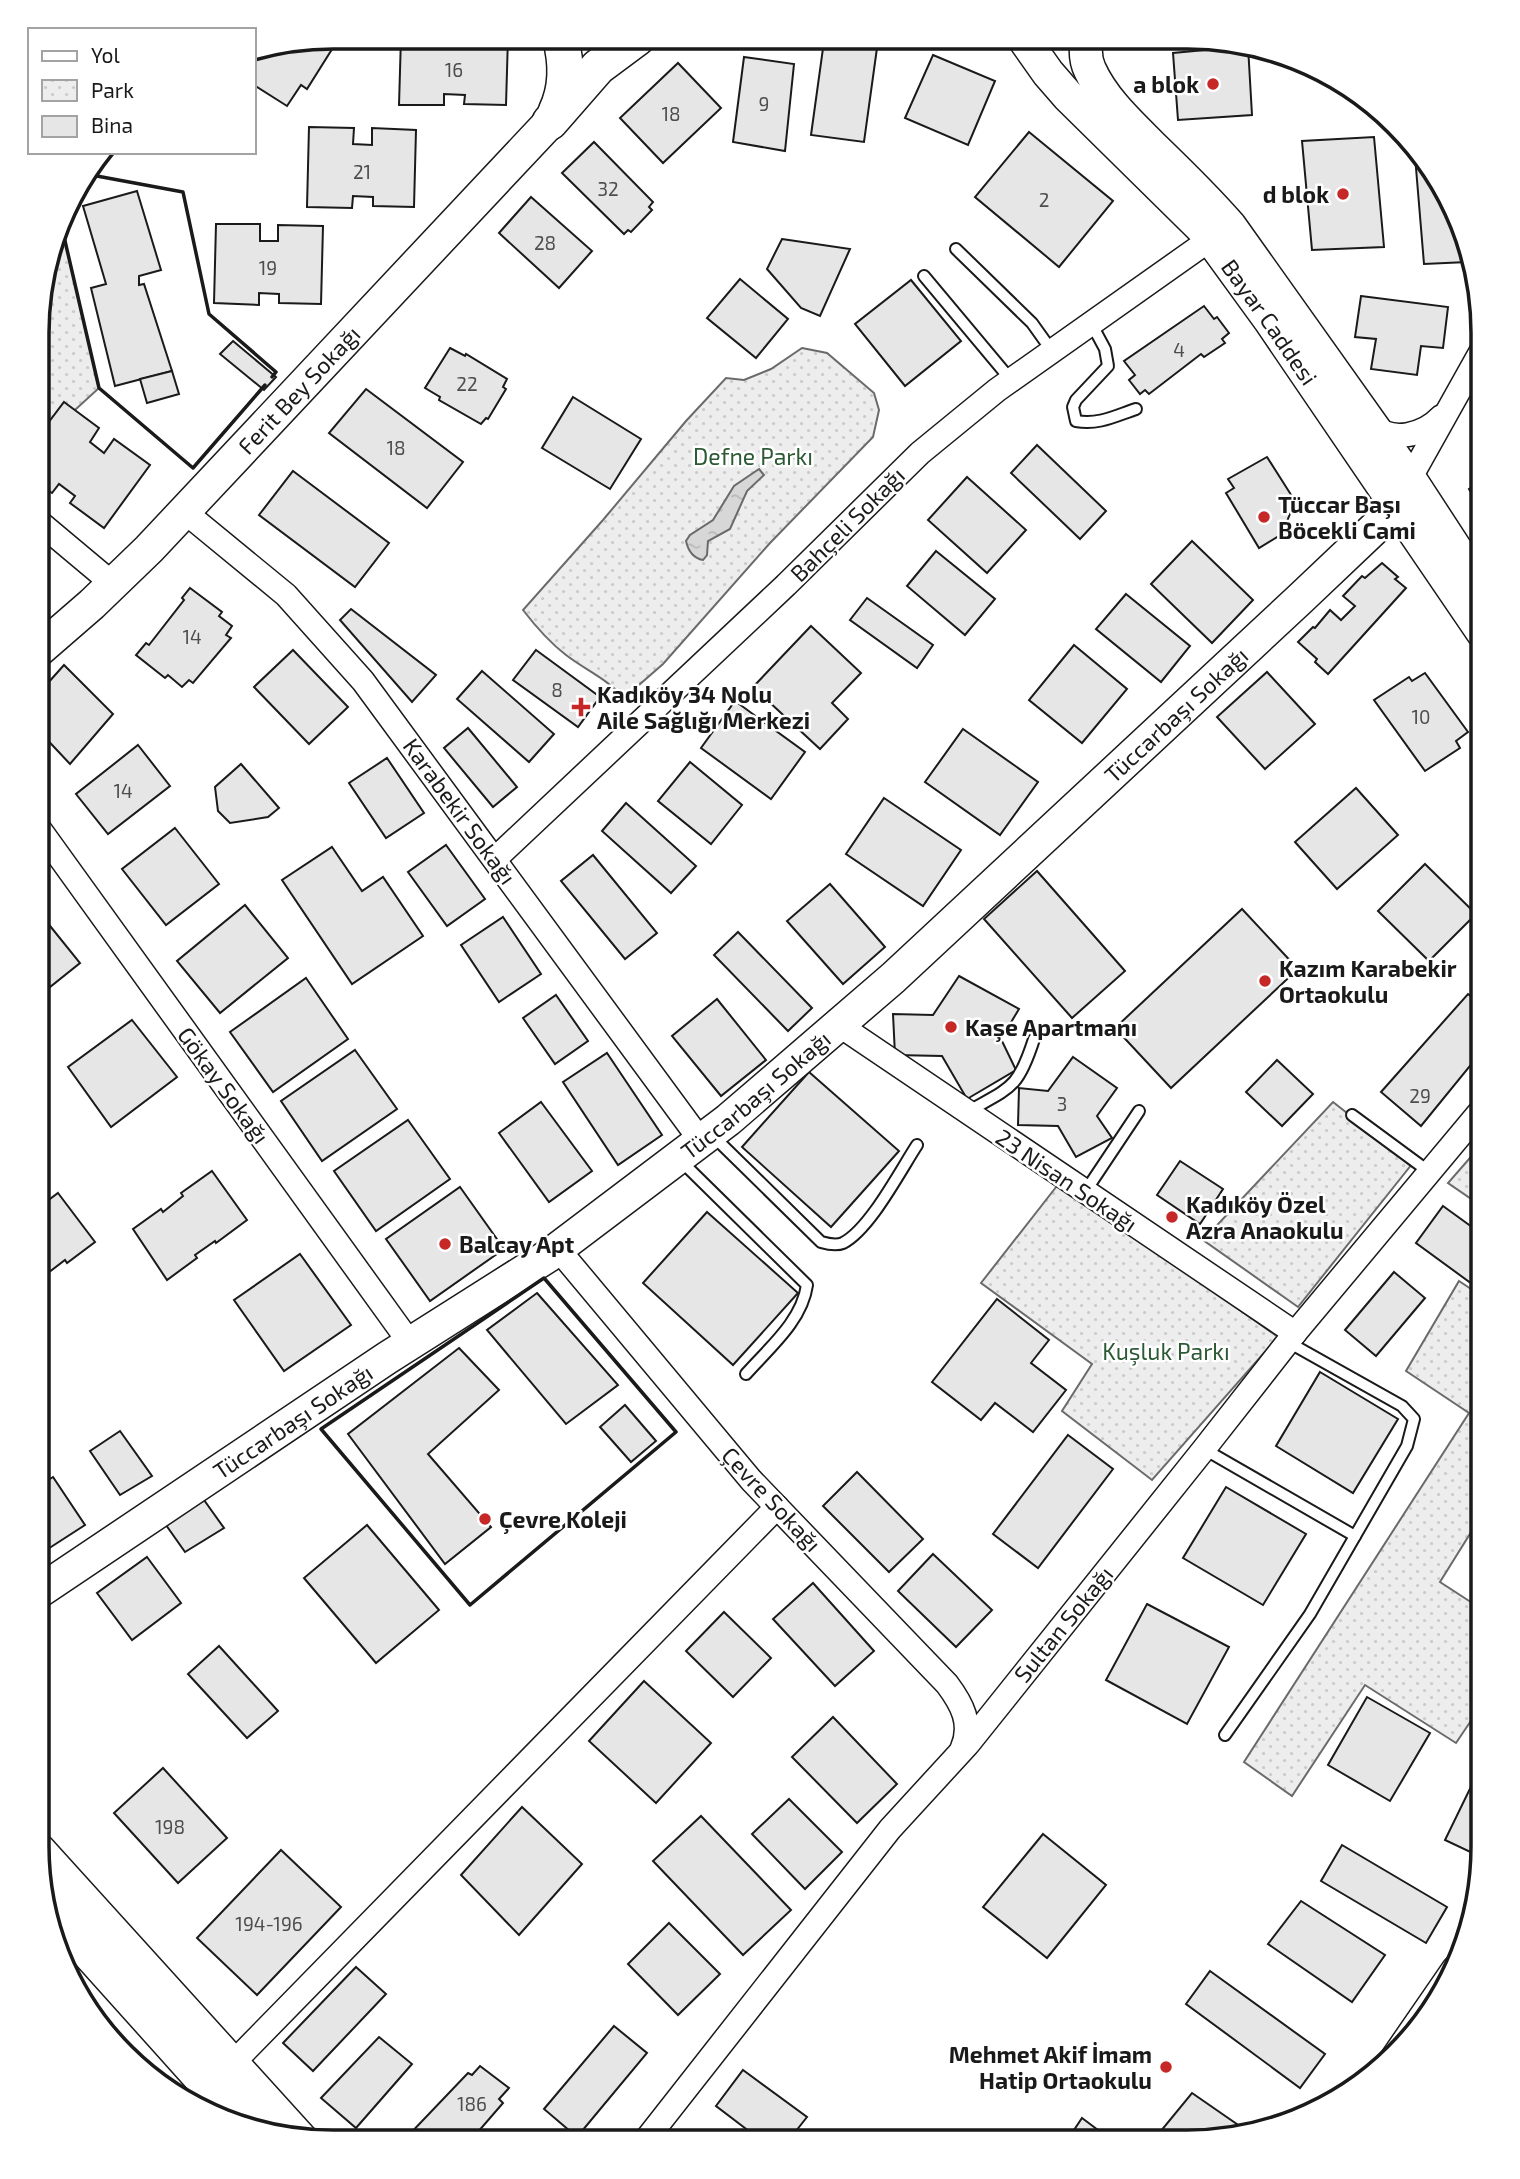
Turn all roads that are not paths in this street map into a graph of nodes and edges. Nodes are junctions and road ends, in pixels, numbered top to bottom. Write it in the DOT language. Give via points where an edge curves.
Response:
graph roads {
  1 [pos="562,49"];
  2 [pos="622,49"];
  3 [pos="1031,49"];
  4 [pos="1087,49"];
  5 [pos="550,122"];
  6 [pos="1220,232"];
  7 [pos="956,249"];
  8 [pos="924,276"];
  9 [pos="1091,323"];
  10 [pos="1052,351"];
  11 [pos="1471,369"];
  12 [pos="1011,380"];
  13 [pos="1136,409"];
  14 [pos="1448,409"];
  15 [pos="1369,421"];
  16 [pos="1403,491"];
  17 [pos="185,512"];
  18 [pos="49,530"];
  19 [pos="1471,575"];
  20 [pos="113,584"];
  21 [pos="1471,612"];
  22 [pos="49,641"];
  23 [pos="49,842"];
  24 [pos="495,859"];
  25 [pos="839,1025"];
  26 [pos="1034,1039"];
  27 [pos="1139,1111"];
  28 [pos="967,1112"];
  29 [pos="1352,1115"];
  30 [pos="1471,1122"];
  31 [pos="696,1144"];
  32 [pos="917,1145"];
  33 [pos="1428,1171"];
  34 [pos="1085,1192"];
  35 [pos="558,1249"];
  36 [pos="1291,1337"];
  37 [pos="411,1343"];
  38 [pos="746,1374"];
  39 [pos="1204,1449"];
  40 [pos="777,1507"];
  41 [pos="1355,1536"];
  42 [pos="49,1584"];
  43 [pos="947,1684"];
  44 [pos="1007,1693"];
  45 [pos="1224,1735"];
  46 [pos="961,1751"];
  47 [pos="50,1868"];
  48 [pos="59,1918"];
  49 [pos="218,2086"];
  50 [pos="236,2112"];
  51 [pos="277,2125"];
  52 [pos="654,2130"];
  1 -- 5 [label="main road" via="563,88"];
  2 -- 5 [label="main road" via="598,67"];
  3 -- 6 [label="street, Bayar Caddesi" via="1068,96 1189,214"];
  4 -- 6 [label="street, Bayar Caddesi" via="1088,65 1102,89 1135,129 1214,206"];
  5 -- 17 [label="street, Ferit Bey Sokağı"];
  6 -- 9 [label="street, Bahçeli Sokağı"];
  6 -- 15 [label="street, Bayar Caddesi"];
  6 -- 16 [label="street, Bayar Caddesi" via="1269,319"];
  7 -- 10 [label="lane" via="1032,323"];
  8 -- 12 [label="lane"];
  9 -- 10 [label="street, Bahçeli Sokağı"];
  9 -- 13 [label="lane" via="1109,359 1108,366 1076,400 1076,421 1107,421"];
  10 -- 12 [label="street, Bahçeli Sokağı"];
  11 -- 14 [label="street"];
  12 -- 24 [label="street, Bahçeli Sokağı" via="897,473 786,585"];
  14 -- 15 [label="street" via="1417,433 1382,432"];
  14 -- 16 [label="street"];
  15 -- 16 [label="street, Bayar Caddesi"];
  16 -- 19 [label="street, Bayar Caddesi"];
  16 -- 21 [label="street, Bayar Caddesi"];
  16 -- 25 [label="street, Tüccarbaşı Sokağı" via="1378,525 1300,599"];
  17 -- 20 [label="street, Ferit Bey Sokağı"];
  17 -- 24 [label="street, Karabekir Sokağı" via="280,590 318,628 375,695"];
  18 -- 20 [label="street"];
  20 -- 22 [label="street, Ferit Bey Sokağı"];
  23 -- 37 [label="street, Gökay Sokağı"];
  24 -- 31 [label="street, Karabekir Sokağı"];
  25 -- 28 [label="street, 23 Nisan Sokağı"];
  25 -- 31 [label="street, Tüccarbaşı Sokağı"];
  26 -- 28 [label="lane" via="1011,1087"];
  27 -- 34 [label="lane"];
  28 -- 34 [label="street, 23 Nisan Sokağı"];
  29 -- 33 [label="lane"];
  30 -- 33 [label="street, Sultan Sokağı"];
  31 -- 32 [label="lane" via="821,1242 834,1245 864,1226"];
  31 -- 35 [label="street, Tüccarbaşı Sokağı"];
  31 -- 38 [label="lane" via="807,1286 796,1317"];
  33 -- 36 [label="street, Sultan Sokağı"];
  34 -- 36 [label="street, 23 Nisan Sokağı"];
  35 -- 37 [label="street, Tüccarbaşı Sokağı"];
  35 -- 40 [label="street, Çevre Sokağı"];
  36 -- 39 [label="street, Sultan Sokağı"];
  36 -- 41 [label="lane" via="1402,1406 1414,1419 1407,1446"];
  37 -- 42 [label="street, Tüccarbaşı Sokağı"];
  39 -- 41 [label="lane"];
  39 -- 44 [label="street, Sultan Sokağı"];
  40 -- 43 [label="street, Çevre Sokağı"];
  40 -- 49 [label="street"];
  41 -- 45 [label="lane" via="1310,1614"];
  43 -- 44 [label="street" via="975,1698 995,1699"];
  43 -- 46 [label="street, Çevre Sokağı" via="966,1718 967,1736"];
  44 -- 46 [label="street, Sultan Sokağı"];
  46 -- 52 [label="street, Sultan Sokağı" via="890,1829"];
  47 -- 49 [label="main road"];
  48 -- 49 [label="main road"];
  49 -- 50 [label="main road"];
  49 -- 51 [label="main road"];
}
